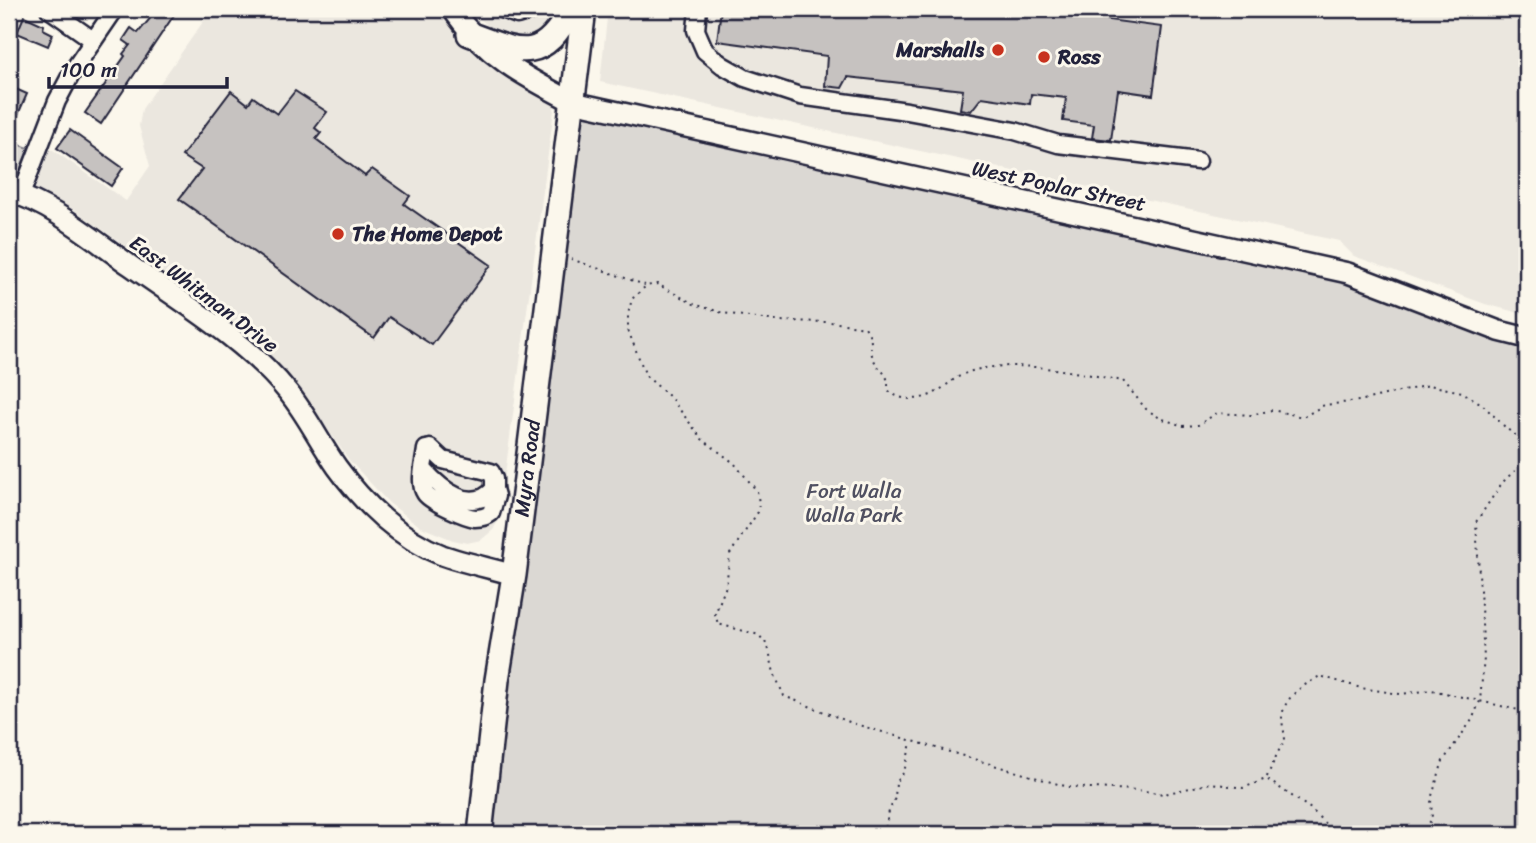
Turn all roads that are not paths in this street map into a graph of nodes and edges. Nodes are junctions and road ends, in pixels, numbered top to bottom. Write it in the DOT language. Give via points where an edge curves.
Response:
graph roads {
  1 [pos="49,9"];
  2 [pos="115,9"];
  3 [pos="452,9"];
  4 [pos="501,9"];
  5 [pos="537,9"];
  6 [pos="571,9"];
  7 [pos="584,9"];
  8 [pos="698,9"];
  9 [pos="469,34"];
  10 [pos="93,40"];
  11 [pos="573,102"];
  12 [pos="1198,161"];
  13 [pos="15,194"];
  14 [pos="1527,338"];
  15 [pos="494,489"];
  16 [pos="514,575"];
  17 [pos="480,834"];
  1 -- 10 [label="street"];
  2 -- 10 [label="street"];
  3 -- 9 [label="main road, West Poplar Street"];
  4 -- 5 [label="street" via="517,15"];
  6 -- 9 [label="highway" via="560,30 545,44 525,51"];
  7 -- 11 [label="highway, Myra Road"];
  8 -- 12 [label="street" via="696,30 705,51 745,78 800,96 908,111 1058,144"];
  9 -- 11 [label="main road, West Poplar Street" via="516,71"];
  10 -- 13 [label="street" via="57,101"];
  11 -- 14 [label="main road, West Poplar Street" via="1348,273"];
  11 -- 16 [label="highway, Myra Road"];
  13 -- 16 [label="main road, East Whitman Drive" via="103,246 251,352 289,392 339,469 387,522 443,555"];
  15 -- 15 [label="street" via="491,472 443,460 428,448 422,487 427,497 477,518 491,513"];
  16 -- 17 [label="highway, Myra Road"];
}
